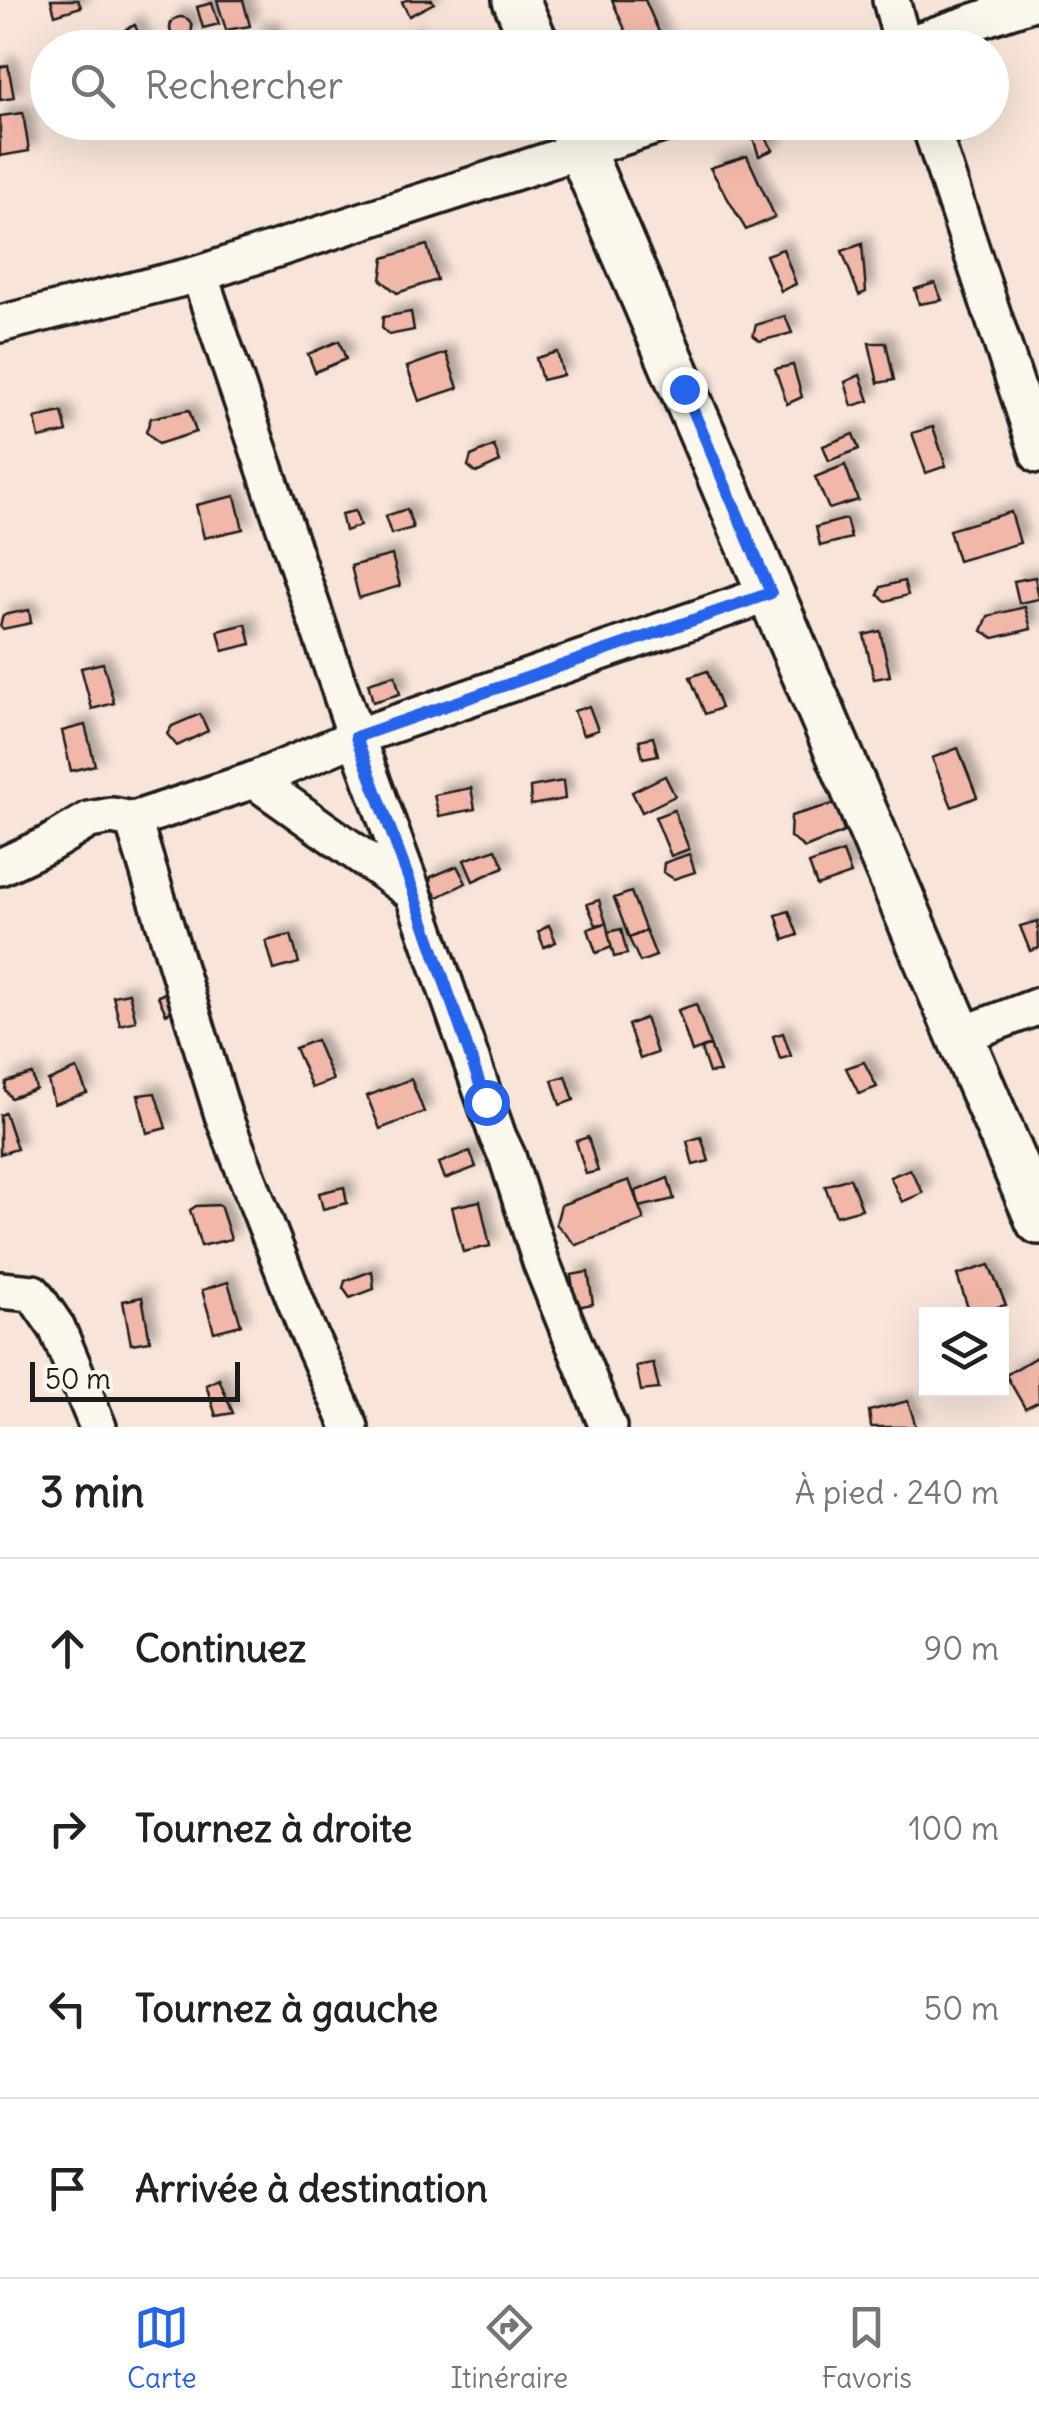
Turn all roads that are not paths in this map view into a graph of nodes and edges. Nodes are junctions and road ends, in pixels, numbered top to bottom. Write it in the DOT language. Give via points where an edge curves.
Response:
graph roads {
  1 [pos="516,0"];
  2 [pos="891,0"];
  3 [pos="1039,0"];
  4 [pos="528,30"];
  5 [pos="898,30"];
  6 [pos="952,30"];
  7 [pos="565,140"];
  8 [pos="578,140"];
  9 [pos="935,140"];
  10 [pos="199,274"];
  11 [pos="0,324"];
  12 [pos="1039,455"];
  13 [pos="771,593"];
  14 [pos="356,737"];
  15 [pos="254,780"];
  16 [pos="133,820"];
  17 [pos="0,867"];
  18 [pos="414,893"];
  19 [pos="1039,1006"];
  20 [pos="959,1036"];
  21 [pos="1039,1220"];
  22 [pos="0,1290"];
  23 [pos="98,1427"];
  24 [pos="350,1427"];
  25 [pos="608,1427"];
  1 -- 4 [label="main road"];
  2 -- 5 [label="street"];
  3 -- 6 [label="street"];
  7 -- 10 [label="street"];
  8 -- 13 [label="main road"];
  9 -- 12 [label="street"];
  10 -- 11 [label="street"];
  10 -- 14 [label="street"];
  13 -- 14 [label="street"];
  13 -- 20 [label="main road"];
  14 -- 15 [label="street"];
  14 -- 18 [label="street"];
  15 -- 16 [label="street"];
  15 -- 18 [label="street"];
  16 -- 17 [label="street" via="89,820"];
  16 -- 24 [label="street" via="223,1114"];
  18 -- 25 [label="street" via="541,1262"];
  19 -- 20 [label="street"];
  20 -- 21 [label="main road"];
  22 -- 23 [label="street" via="33,1293 57,1328"];
}
